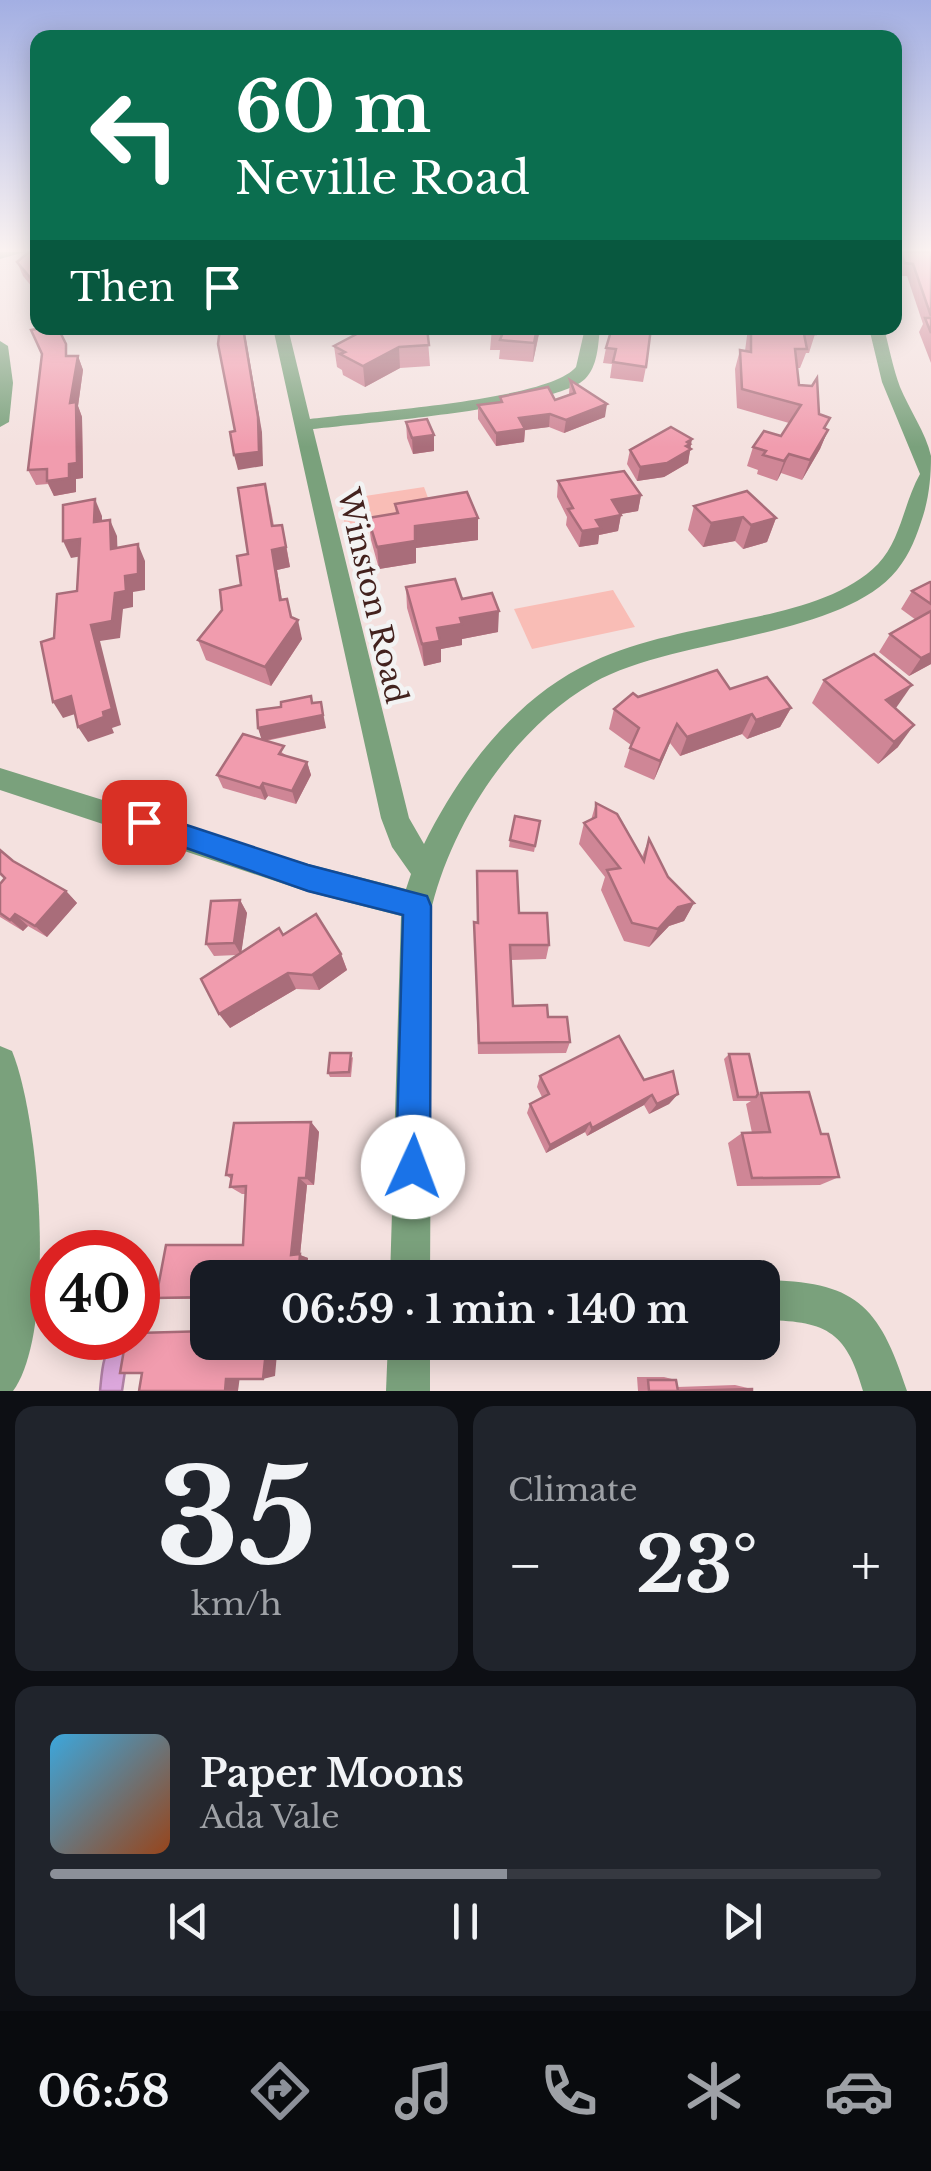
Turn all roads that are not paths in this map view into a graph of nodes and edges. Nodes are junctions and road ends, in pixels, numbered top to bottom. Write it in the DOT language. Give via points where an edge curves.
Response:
graph roads {
  1 [pos="282,335"];
  2 [pos="591,335"];
  3 [pos="878,335"];
  4 [pos="0,346"];
  5 [pos="0,422"];
  6 [pos="302,425"];
  7 [pos="930,472"];
  8 [pos="0,779"];
  9 [pos="425,869"];
  10 [pos="417,906"];
  11 [pos="0,1063"];
  12 [pos="410,1260"];
  13 [pos="780,1300"];
  14 [pos="409,1360"];
  15 [pos="0,1375"];
  16 [pos="408,1391"];
  17 [pos="885,1391"];
  1 -- 6 [label="street, Winston Road"];
  2 -- 6 [label="street" via="578,377 547,390"];
  3 -- 7 [label="street" via="890,382"];
  4 -- 5 [label="street"];
  6 -- 9 [label="street, Winston Road" via="395,818"];
  7 -- 9 [label="street" via="906,539 879,576 780,622 605,666 546,702 504,743 447,822"];
  8 -- 10 [label="street"];
  9 -- 10 [label="street"];
  10 -- 12 [label="street"];
  11 -- 15 [label="street" via="18,1236 16,1308"];
  13 -- 17 [label="street" via="808,1300 839,1312 864,1339"];
  14 -- 16 [label="street"];
}
